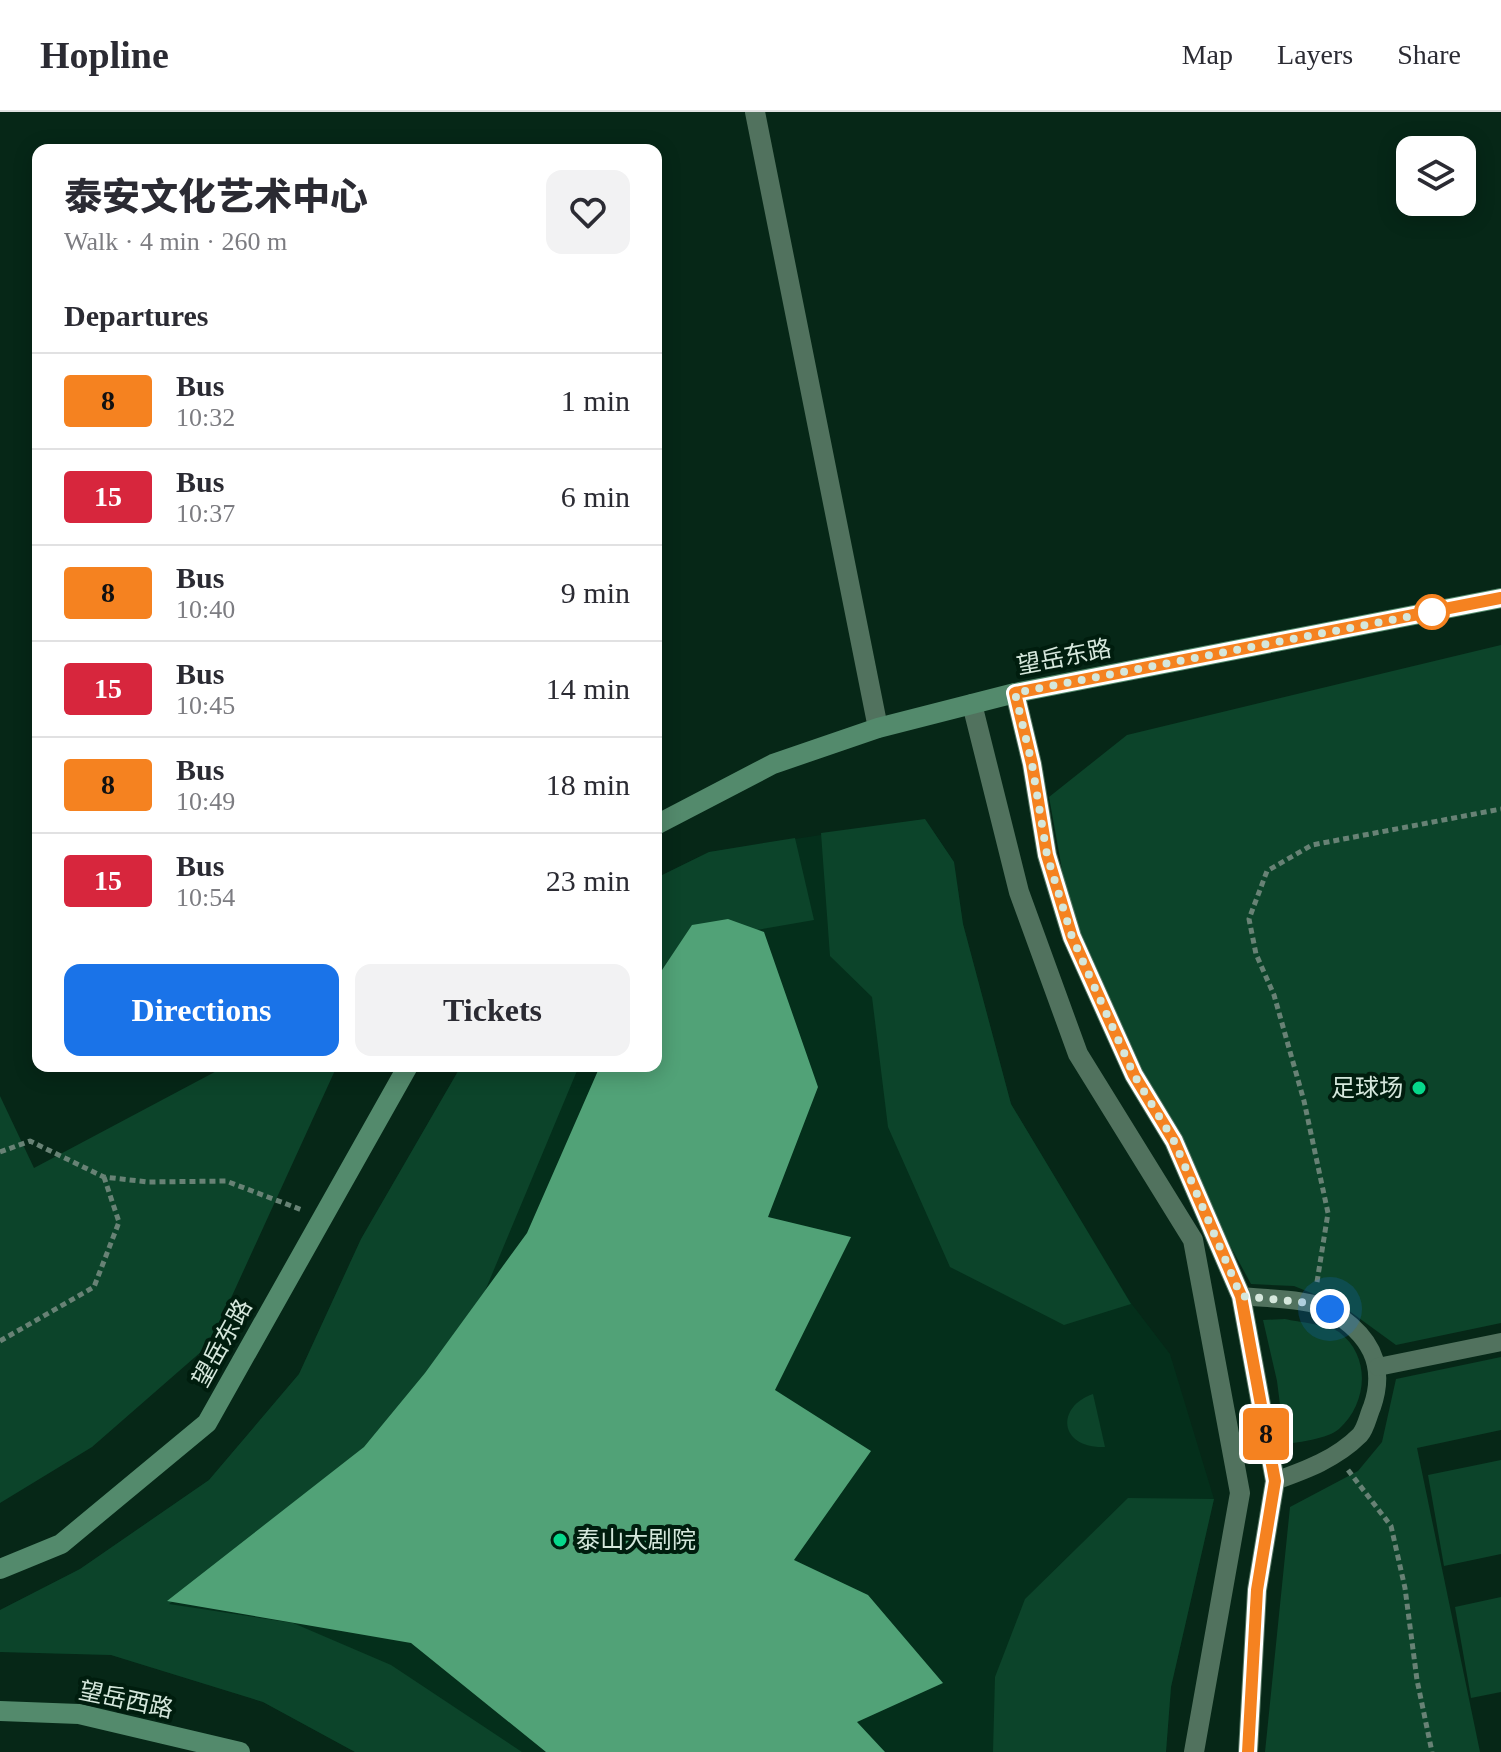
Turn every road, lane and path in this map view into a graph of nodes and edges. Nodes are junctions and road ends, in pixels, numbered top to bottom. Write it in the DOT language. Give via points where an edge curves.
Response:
graph roads {
  1 [pos="755,112"];
  2 [pos="1501,598"];
  3 [pos="1015,693"];
  4 [pos="972,704"];
  5 [pos="878,728"];
  6 [pos="1501,809"];
  7 [pos="662,822"];
  8 [pos="405,1072"];
  9 [pos="0,1152"];
  10 [pos="104,1177"];
  11 [pos="322,1218"];
  12 [pos="1241,1296"];
  13 [pos="1309,1303"];
  14 [pos="0,1341"];
  15 [pos="1501,1342"];
  16 [pos="1378,1367"];
  17 [pos="1336,1453"];
  18 [pos="1275,1481"];
  19 [pos="0,1569"];
  20 [pos="0,1711"];
  21 [pos="240,1752"];
  22 [pos="1194,1752"];
  23 [pos="1248,1752"];
  24 [pos="1432,1752"];
  1 -- 5 [label="street"];
  2 -- 3 [label="main road, 望岳东路"];
  3 -- 4 [label="main road, 望岳东路"];
  3 -- 12 [label="street" via="1047,855 1072,937 1134,1075 1174,1141"];
  4 -- 5 [label="main road, 望岳东路"];
  4 -- 22 [label="street" via="1019,892 1078,1054 1193,1240 1240,1493"];
  5 -- 7 [label="main road, 望岳东路" via="773,764"];
  6 -- 13 [label="path" via="1312,845 1267,871 1249,919 1304,1101 1328,1213"];
  8 -- 11 [label="main road, 望岳东路"];
  9 -- 10 [label="path" via="30,1141"];
  10 -- 11 [label="path" via="226,1181"];
  10 -- 14 [label="path" via="119,1222 94,1287"];
  11 -- 19 [label="main road, 望岳东路" via="207,1423 61,1544"];
  12 -- 13 [label="lane"];
  12 -- 18 [label="street"];
  13 -- 16 [label="lane" via="1330,1309 1363,1337"];
  15 -- 16 [label="lane"];
  16 -- 17 [label="lane" via="1379,1387 1362,1433"];
  17 -- 18 [label="lane" via="1322,1464"];
  17 -- 24 [label="path" via="1391,1526"];
  18 -- 23 [label="street" via="1257,1590"];
  20 -- 21 [label="main road, 望岳西路" via="79,1714"];
}
